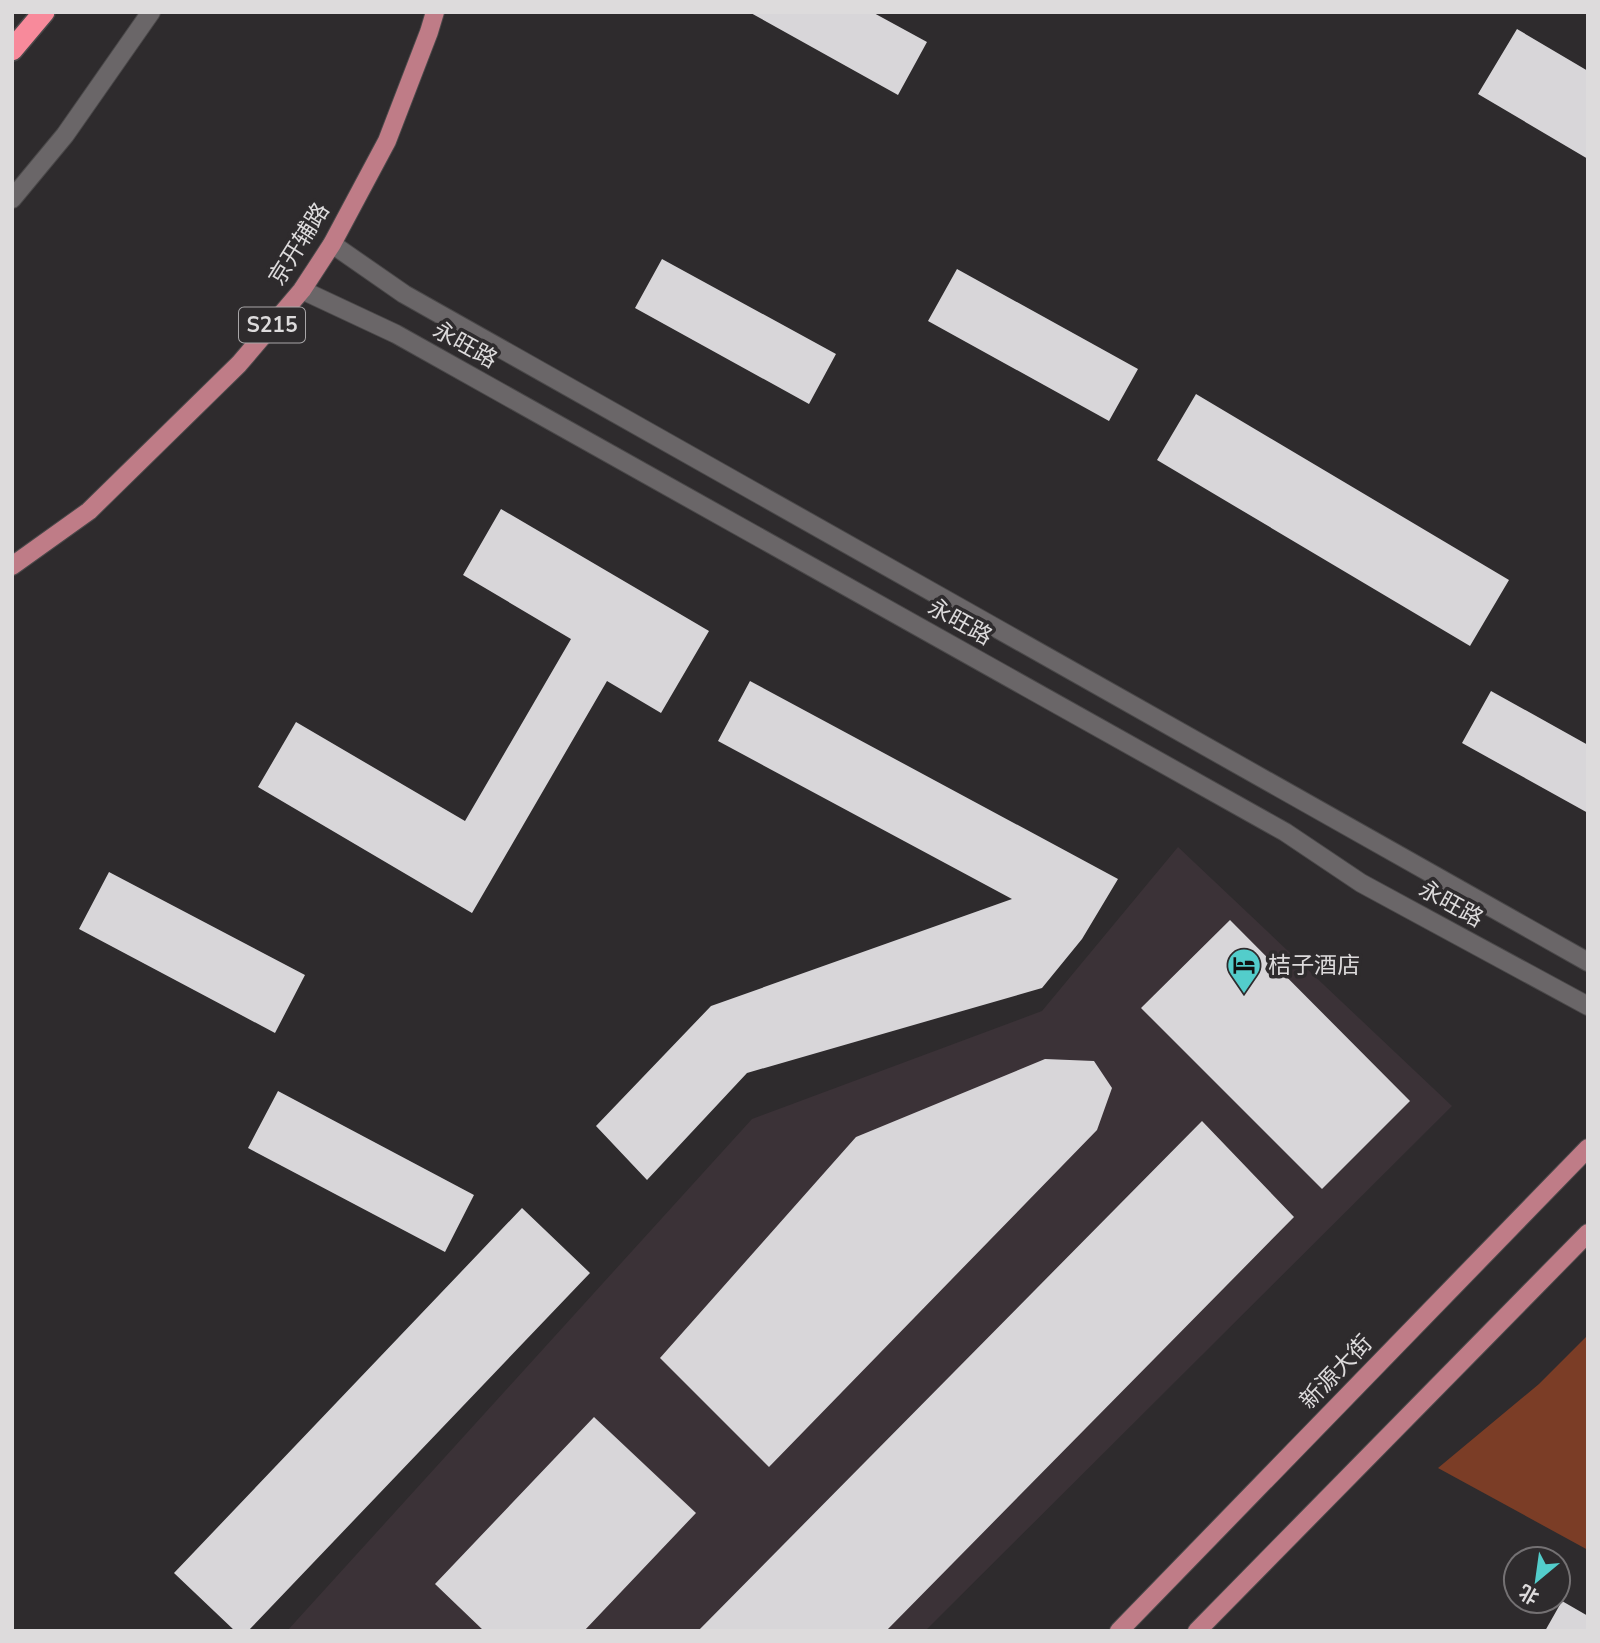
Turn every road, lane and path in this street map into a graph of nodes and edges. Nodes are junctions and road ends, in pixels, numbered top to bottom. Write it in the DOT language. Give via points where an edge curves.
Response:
graph roads {
  1 [pos="44,12"];
  2 [pos="151,12"];
  3 [pos="435,12"];
  4 [pos="12,50"];
  5 [pos="12,199"];
  6 [pos="332,244"];
  7 [pos="302,290"];
  8 [pos="12,566"];
  9 [pos="1588,962"];
  10 [pos="1588,1006"];
  11 [pos="1588,1147"];
  12 [pos="1588,1233"];
  13 [pos="1119,1631"];
  14 [pos="1197,1631"];
  1 -- 4 [label="highway"];
  2 -- 5 [label="street" via="65,135"];
  3 -- 6 [label="main road, 京开辅路 / S215" via="387,141"];
  6 -- 7 [label="main road, 京开辅路 / S215"];
  6 -- 9 [label="street, 永旺路" via="404,294"];
  7 -- 8 [label="main road, 京开辅路 / S215" via="239,364 89,511"];
  7 -- 10 [label="street, 永旺路" via="408,341 1285,832 1361,883"];
  11 -- 13 [label="main road, 新源大街"];
  12 -- 14 [label="main road"];
}
